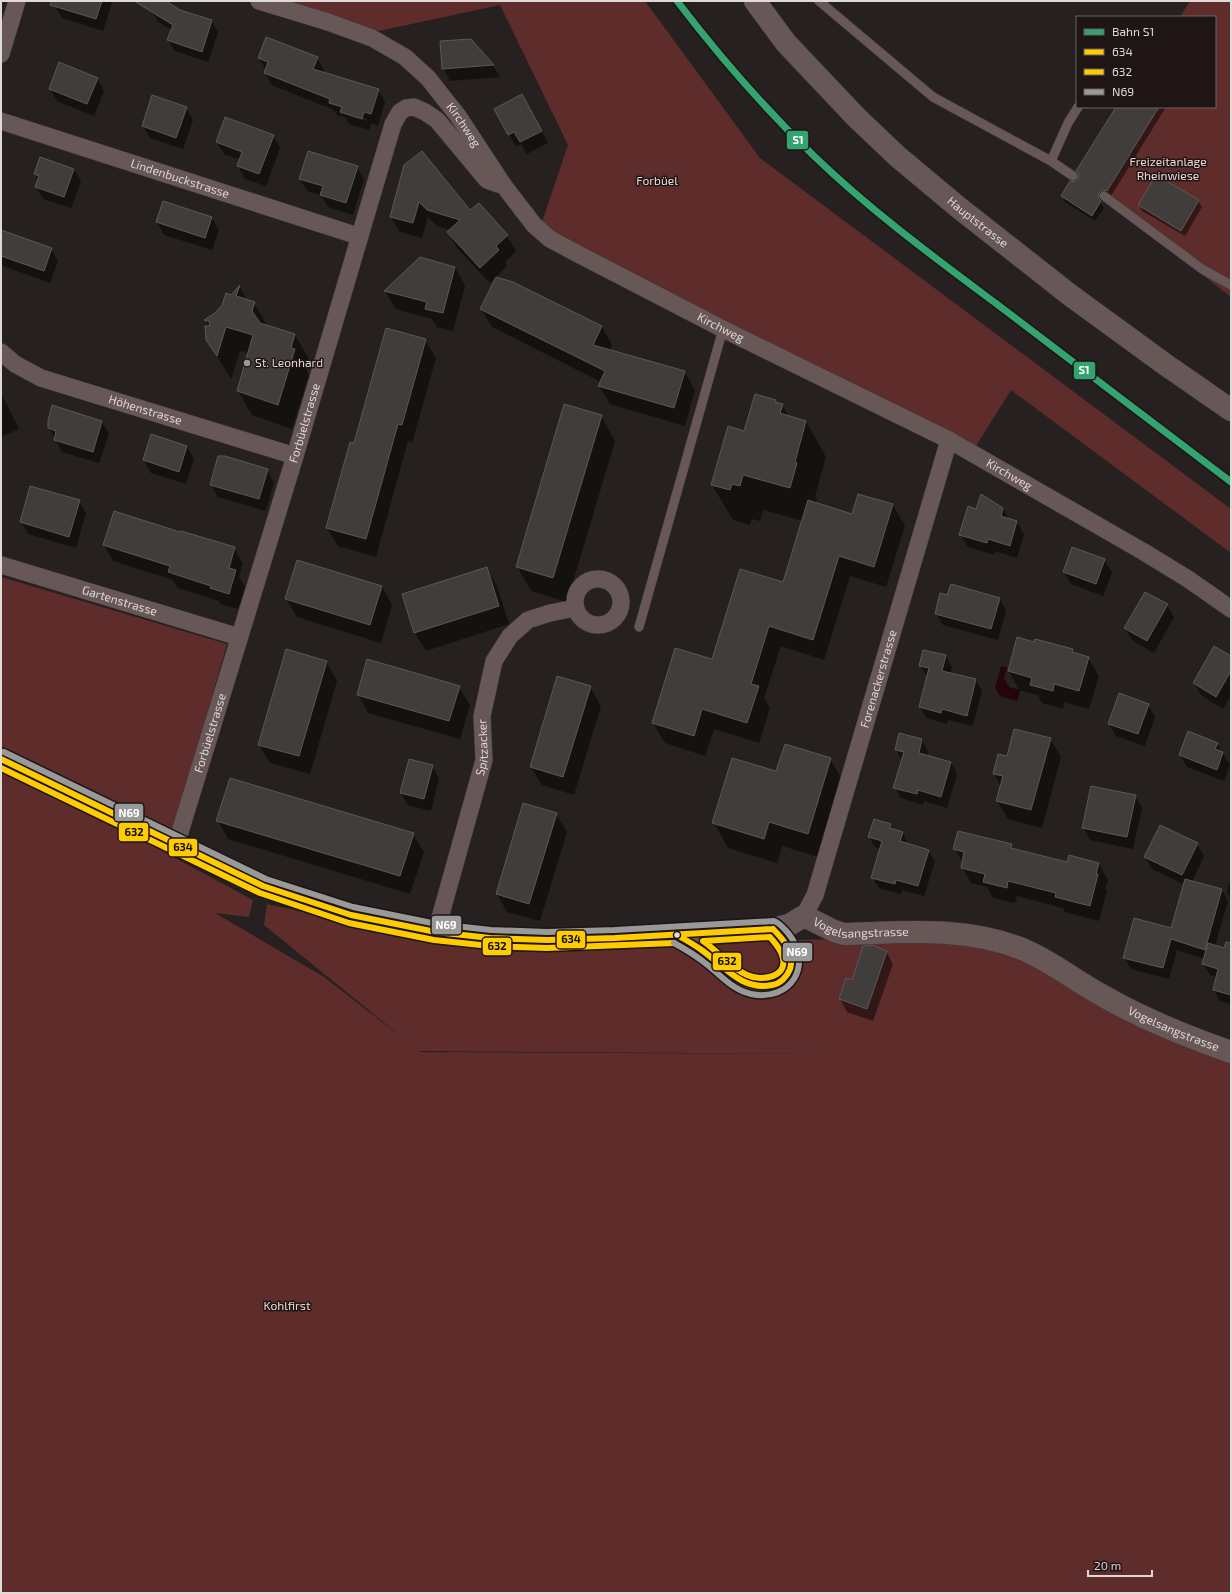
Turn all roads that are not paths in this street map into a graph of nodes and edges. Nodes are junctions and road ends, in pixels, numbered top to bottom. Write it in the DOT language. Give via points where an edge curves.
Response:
graph roads {
  1 [pos="17,1"];
  2 [pos="259,1"];
  3 [pos="755,1"];
  4 [pos="819,1"];
  5 [pos="1,54"];
  6 [pos="1077,108"];
  7 [pos="1,121"];
  8 [pos="1051,161"];
  9 [pos="1073,176"];
  10 [pos="504,186"];
  11 [pos="1104,196"];
  12 [pos="358,236"];
  13 [pos="1231,285"];
  14 [pos="723,329"];
  15 [pos="1,352"];
  16 [pos="1231,410"];
  17 [pos="949,440"];
  18 [pos="295,456"];
  19 [pos="1,564"];
  20 [pos="575,608"];
  21 [pos="1231,610"];
  22 [pos="639,627"];
  23 [pos="239,637"];
  24 [pos="1,760"];
  25 [pos="176,845"];
  26 [pos="804,916"];
  27 [pos="773,929"];
  28 [pos="436,932"];
  29 [pos="678,935"];
  30 [pos="1231,1052"];
  1 -- 5 [label="street"];
  2 -- 10 [label="street, Kirchweg" via="372,38 405,58 428,78 458,116"];
  3 -- 16 [label="main road, Hauptstrasse" via="786,43 897,156 1070,295"];
  4 -- 8 [label="lane" via="933,97"];
  6 -- 8 [label="lane"];
  7 -- 12 [label="street, Lindenbuckstrasse"];
  8 -- 9 [label="lane"];
  10 -- 12 [label="street, Forbüelstrasse" via="487,180 437,120 414,107 406,108 400,112 393,124"];
  10 -- 14 [label="street, Kirchweg" via="534,225 550,239"];
  11 -- 13 [label="lane" via="1202,269"];
  12 -- 18 [label="street, Forbüelstrasse"];
  14 -- 17 [label="street, Kirchweg"];
  14 -- 22 [label="lane"];
  15 -- 18 [label="street, Höhenstrasse" via="15,364 41,378"];
  17 -- 21 [label="street, Kirchweg" via="1144,552"];
  17 -- 26 [label="street, Forenackerstrasse" via="815,895"];
  18 -- 23 [label="street, Forbüelstrasse"];
  19 -- 23 [label="street, Gartenstrasse"];
  20 -- 28 [label="street, Spitzacker" via="528,620 510,636 494,661 482,716 484,760"];
  23 -- 25 [label="street, Forbüelstrasse"];
  24 -- 25 [label="street, Vogelsangstrasse"];
  25 -- 28 [label="street, Vogelsangstrasse" via="263,886 351,914"];
  26 -- 27 [label="street, Vogelsangstrasse" via="789,925"];
  26 -- 30 [label="street, Vogelsangstrasse" via="844,934 926,931 951,933 1022,949 1098,994 1161,1026"];
  27 -- 29 [label="street, Vogelsangstrasse"];
  27 -- 29 [label="lane" via="788,946 792,954 792,963 784,979 768,986 744,983 704,951"];
  28 -- 29 [label="street, Vogelsangstrasse" via="490,938 547,940"];
}
